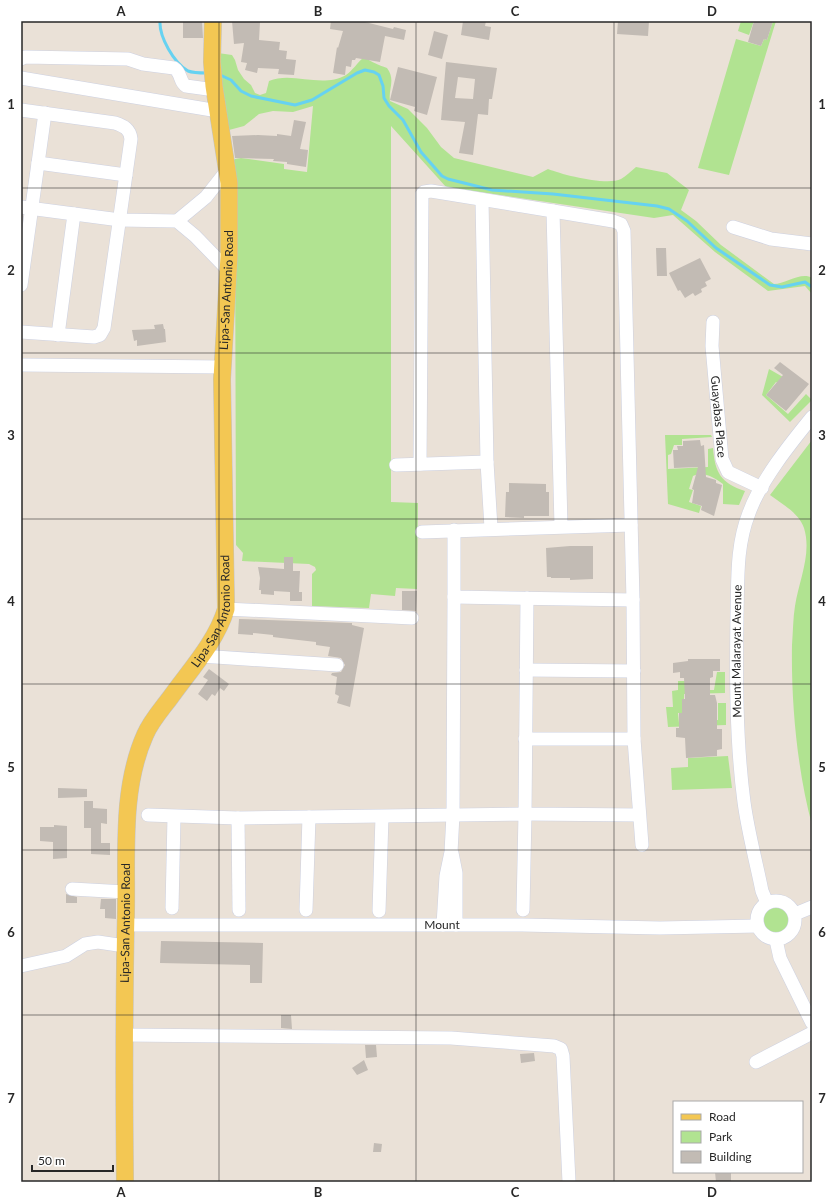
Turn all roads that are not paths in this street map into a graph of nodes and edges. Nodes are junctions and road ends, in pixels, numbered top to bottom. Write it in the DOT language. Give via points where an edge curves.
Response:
graph roads {
  1 [pos="213,21"];
  2 [pos="21,59"];
  3 [pos="21,78"];
  4 [pos="214,88"];
  5 [pos="21,110"];
  6 [pos="218,111"];
  7 [pos="45,113"];
  8 [pos="38,164"];
  9 [pos="228,169"];
  10 [pos="126,175"];
  11 [pos="482,200"];
  12 [pos="26,208"];
  13 [pos="553,211"];
  14 [pos="74,214"];
  15 [pos="120,220"];
  16 [pos="177,221"];
  17 [pos="733,227"];
  18 [pos="812,244"];
  19 [pos="228,270"];
  20 [pos="21,285"];
  21 [pos="713,322"];
  22 [pos="21,332"];
  23 [pos="58,335"];
  24 [pos="21,364"];
  25 [pos="223,367"];
  26 [pos="812,417"];
  27 [pos="487,462"];
  28 [pos="420,464"];
  29 [pos="396,465"];
  30 [pos="762,488"];
  31 [pos="631,525"];
  32 [pos="561,526"];
  33 [pos="491,528"];
  34 [pos="454,530"];
  35 [pos="422,532"];
  36 [pos="454,597"];
  37 [pos="527,598"];
  38 [pos="633,600"];
  39 [pos="226,609"];
  40 [pos="412,618"];
  41 [pos="201,656"];
  42 [pos="337,665"];
  43 [pos="526,670"];
  44 [pos="634,671"];
  45 [pos="634,739"];
  46 [pos="526,740"];
  47 [pos="525,814"];
  48 [pos="148,815"];
  49 [pos="453,815"];
  50 [pos="639,815"];
  51 [pos="309,816"];
  52 [pos="174,817"];
  53 [pos="382,817"];
  54 [pos="238,818"];
  55 [pos="642,845"];
  56 [pos="452,852"];
  57 [pos="72,890"];
  58 [pos="126,892"];
  59 [pos="767,903"];
  60 [pos="812,907"];
  61 [pos="172,908"];
  62 [pos="239,910"];
  63 [pos="306,910"];
  64 [pos="523,910"];
  65 [pos="379,911"];
  66 [pos="795,914"];
  67 [pos="125,925"];
  68 [pos="443,925"];
  69 [pos="456,925"];
  70 [pos="758,926"];
  71 [pos="776,940"];
  72 [pos="125,946"];
  73 [pos="21,966"];
  74 [pos="812,1024"];
  75 [pos="812,1033"];
  76 [pos="123,1035"];
  77 [pos="756,1062"];
  78 [pos="125,1182"];
  79 [pos="569,1182"];
  1 -- 4 [label="main road, Lipa-San Antonio Road"];
  2 -- 4 [label="street" via="128,59 143,64 174,68 186,86"];
  3 -- 6 [label="street"];
  4 -- 6 [label="main road, Lipa-San Antonio Road"];
  5 -- 7 [label="street"];
  6 -- 9 [label="main road, Lipa-San Antonio Road"];
  7 -- 8 [label="street"];
  7 -- 10 [label="street" via="124,126 130,132 131,139"];
  8 -- 10 [label="street"];
  8 -- 12 [label="street"];
  9 -- 16 [label="street" via="206,197"];
  9 -- 19 [label="main road, Lipa-San Antonio Road"];
  10 -- 15 [label="street"];
  11 -- 13 [label="street"];
  11 -- 27 [label="street"];
  11 -- 28 [label="street" via="431,191 422,194"];
  12 -- 14 [label="street"];
  12 -- 20 [label="street"];
  13 -- 31 [label="street" via="613,221 621,224 624,230"];
  13 -- 32 [label="street"];
  14 -- 15 [label="street"];
  14 -- 23 [label="street"];
  15 -- 16 [label="street"];
  15 -- 23 [label="street" via="104,328 100,335 94,337"];
  16 -- 19 [label="street"];
  17 -- 18 [label="street" via="771,239"];
  19 -- 25 [label="main road, Lipa-San Antonio Road"];
  21 -- 30 [label="street, Guayabas Place" via="712,346 722,459 728,472 733,476"];
  22 -- 23 [label="street"];
  24 -- 25 [label="street"];
  25 -- 39 [label="main road, Lipa-San Antonio Road"];
  26 -- 30 [label="street, Mount Malarayat Avenue"];
  27 -- 28 [label="street"];
  27 -- 33 [label="street"];
  28 -- 29 [label="street"];
  30 -- 59 [label="street, Mount Malarayat Avenue" via="749,513 741,540 737,630 744,796 762,891"];
  31 -- 32 [label="street"];
  31 -- 38 [label="street"];
  32 -- 33 [label="street"];
  33 -- 34 [label="street"];
  34 -- 35 [label="street"];
  34 -- 36 [label="street"];
  36 -- 37 [label="street"];
  36 -- 49 [label="street"];
  37 -- 38 [label="street"];
  37 -- 43 [label="street"];
  38 -- 44 [label="street"];
  39 -- 40 [label="street"];
  39 -- 41 [label="main road, Lipa-San Antonio Road" via="221,625"];
  41 -- 42 [label="street"];
  41 -- 58 [label="main road, Lipa-San Antonio Road" via="154,717 144,735 132,776 127,818"];
  43 -- 44 [label="street"];
  43 -- 46 [label="street"];
  44 -- 45 [label="street"];
  45 -- 46 [label="street"];
  45 -- 50 [label="street"];
  46 -- 47 [label="street"];
  47 -- 49 [label="street"];
  47 -- 50 [label="street"];
  47 -- 64 [label="street"];
  48 -- 52 [label="street"];
  49 -- 53 [label="street"];
  49 -- 56 [label="street"];
  50 -- 55 [label="street"];
  51 -- 53 [label="street"];
  51 -- 54 [label="street"];
  51 -- 63 [label="street"];
  52 -- 54 [label="street"];
  52 -- 61 [label="street"];
  53 -- 65 [label="street"];
  54 -- 62 [label="street"];
  56 -- 68 [label="street" via="446,876"];
  56 -- 69 [label="street" via="456,873"];
  57 -- 58 [label="street"];
  58 -- 67 [label="main road, Lipa-San Antonio Road"];
  59 -- 66 [label="street" via="783,902 790,906"];
  59 -- 70 [label="street" via="759,912"];
  60 -- 66 [label="street"];
  66 -- 71 [label="street" via="796,924 793,931"];
  67 -- 68 [label="street, Mount"];
  67 -- 72 [label="main road, Lipa-San Antonio Road"];
  68 -- 69 [label="street, Mount"];
  69 -- 70 [label="street, Mount" via="660,928"];
  70 -- 71 [label="street" via="763,935"];
  71 -- 74 [label="street" via="780,958"];
  72 -- 73 [label="street" via="98,942 85,944 66,956"];
  72 -- 76 [label="main road, Lipa-San Antonio Road"];
  75 -- 77 [label="street"];
  76 -- 78 [label="main road, Lipa-San Antonio Road"];
  76 -- 79 [label="street" via="451,1038 554,1046 561,1050 563,1056"];
}
